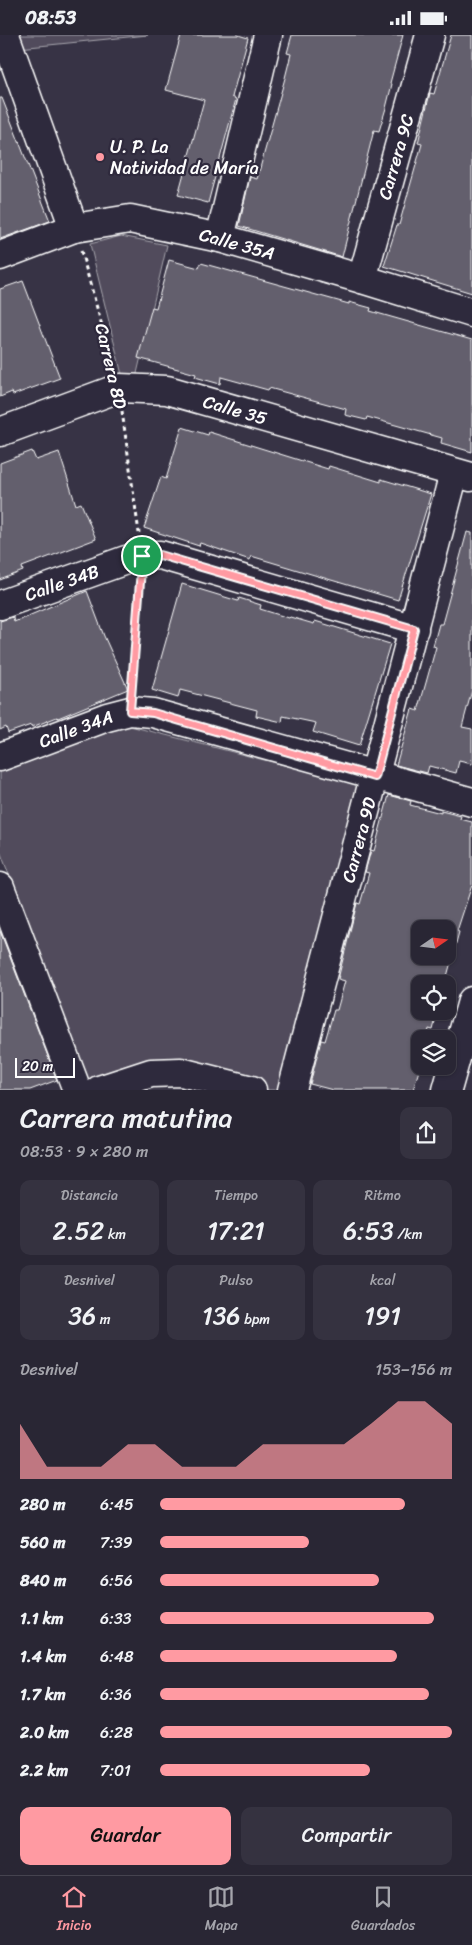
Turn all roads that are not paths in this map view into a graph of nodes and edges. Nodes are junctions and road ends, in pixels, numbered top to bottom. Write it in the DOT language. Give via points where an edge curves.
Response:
graph roads {
  1 [pos="5,35"];
  2 [pos="268,35"];
  3 [pos="430,35"];
  4 [pos="74,228"];
  5 [pos="220,239"];
  6 [pos="0,256"];
  7 [pos="362,279"];
  8 [pos="472,313"];
  9 [pos="0,432"];
  10 [pos="463,475"];
  11 [pos="0,605"];
  12 [pos="414,629"];
  13 [pos="0,757"];
  14 [pos="375,777"];
  15 [pos="472,802"];
  16 [pos="0,887"];
  17 [pos="472,1001"];
  18 [pos="77,1090"];
  19 [pos="99,1090"];
  20 [pos="252,1090"];
  21 [pos="292,1090"];
  22 [pos="448,1090"];
  1 -- 4 [label="street"];
  2 -- 5 [label="street"];
  3 -- 7 [label="street, Carrera 9C"];
  4 -- 5 [label="street, Calle 35A" via="130,219"];
  4 -- 6 [label="street, Calle 35A"];
  5 -- 7 [label="street, Calle 35A"];
  7 -- 8 [label="street, Calle 35A"];
  9 -- 10 [label="street, Calle 35" via="119,388 166,390"];
  10 -- 12 [label="street, Carrera 9D"];
  11 -- 12 [label="street, Calle 34B" via="142,556 160,555"];
  12 -- 14 [label="street, Carrera 9D"];
  13 -- 14 [label="street, Calle 34A" via="130,711 153,713"];
  14 -- 15 [label="street, Calle 34A"];
  14 -- 21 [label="street, Carrera 9D"];
  16 -- 18 [label="street"];
  17 -- 22 [label="street"];
  19 -- 20 [label="street" via="151,1073 181,1072"];
}
